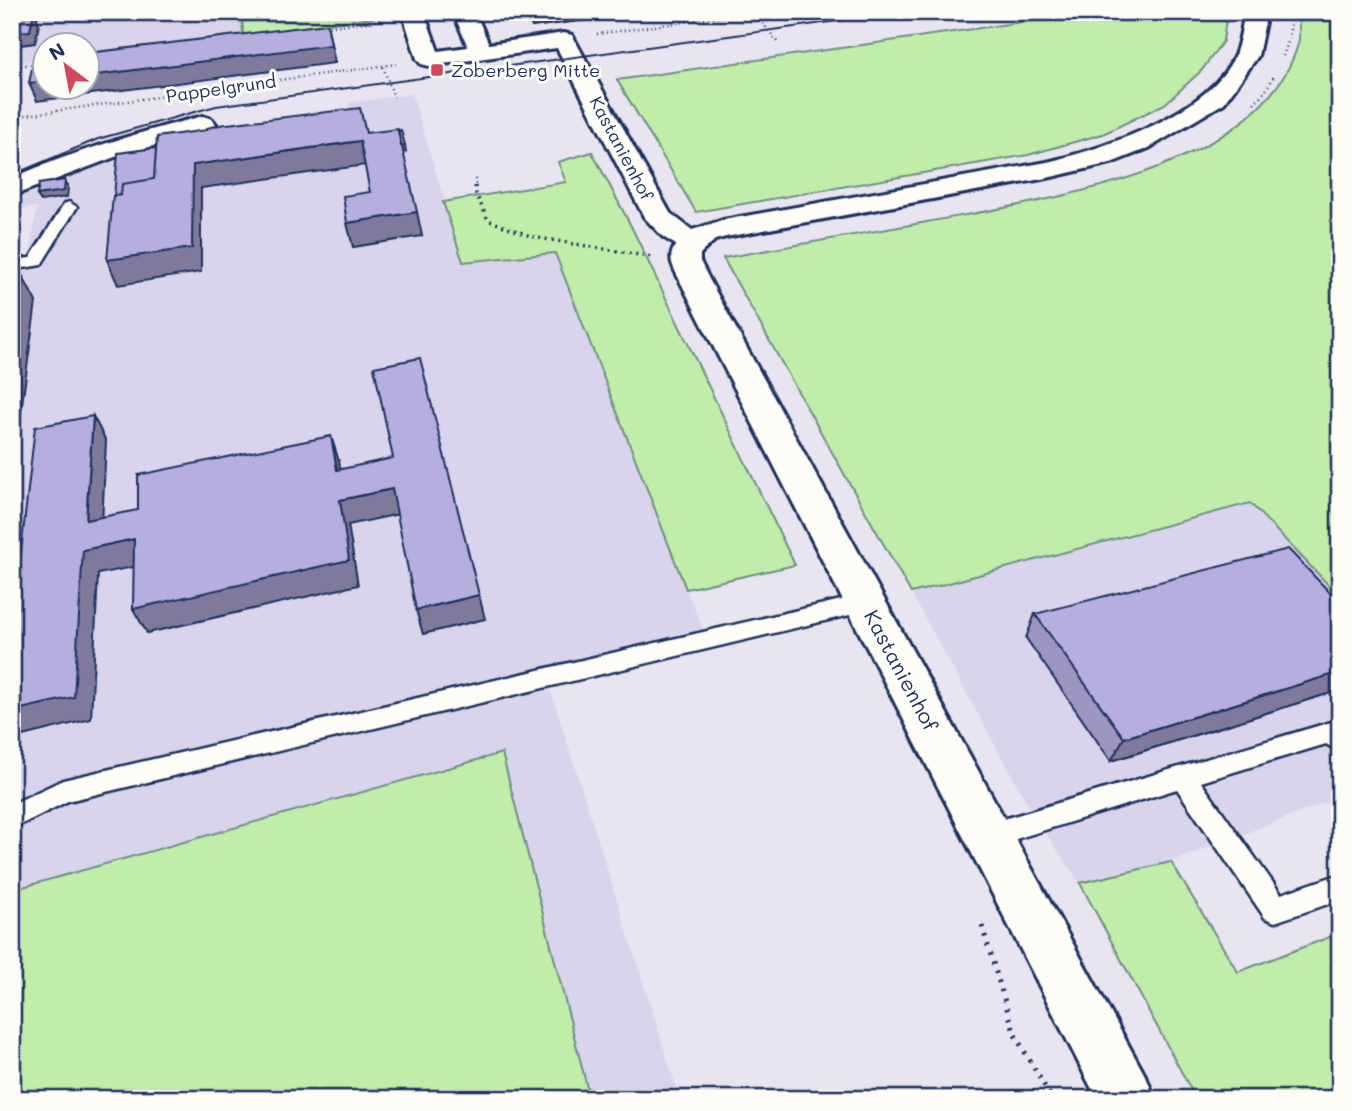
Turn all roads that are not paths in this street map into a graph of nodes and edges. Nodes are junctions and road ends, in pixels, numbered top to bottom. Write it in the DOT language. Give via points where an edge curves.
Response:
graph roads {
  1 [pos="464,12"];
  2 [pos="1256,12"];
  3 [pos="414,14"];
  4 [pos="481,51"];
  5 [pos="203,124"];
  6 [pos="12,188"];
  7 [pos="69,208"];
  8 [pos="694,243"];
  9 [pos="12,265"];
  10 [pos="867,603"];
  11 [pos="1340,742"];
  12 [pos="1182,776"];
  13 [pos="12,817"];
  14 [pos="990,835"];
  15 [pos="1340,887"];
  16 [pos="1127,1099"];
  1 -- 4 [label="street"];
  2 -- 8 [label="street" via="1246,56 1215,98 1140,143 1047,170 723,229"];
  3 -- 4 [label="street" via="429,59"];
  4 -- 8 [label="street, Kastanienhof" via="564,40 658,217"];
  5 -- 6 [label="street" via="133,142"];
  7 -- 9 [label="lane" via="35,262"];
  8 -- 10 [label="street, Kastanienhof" via="685,252 685,261"];
  10 -- 13 [label="lane" via="63,791"];
  10 -- 14 [label="street, Kastanienhof"];
  11 -- 12 [label="lane" via="1331,732"];
  12 -- 14 [label="lane"];
  12 -- 15 [label="lane" via="1275,909"];
  14 -- 16 [label="street, Kastanienhof"];
}
